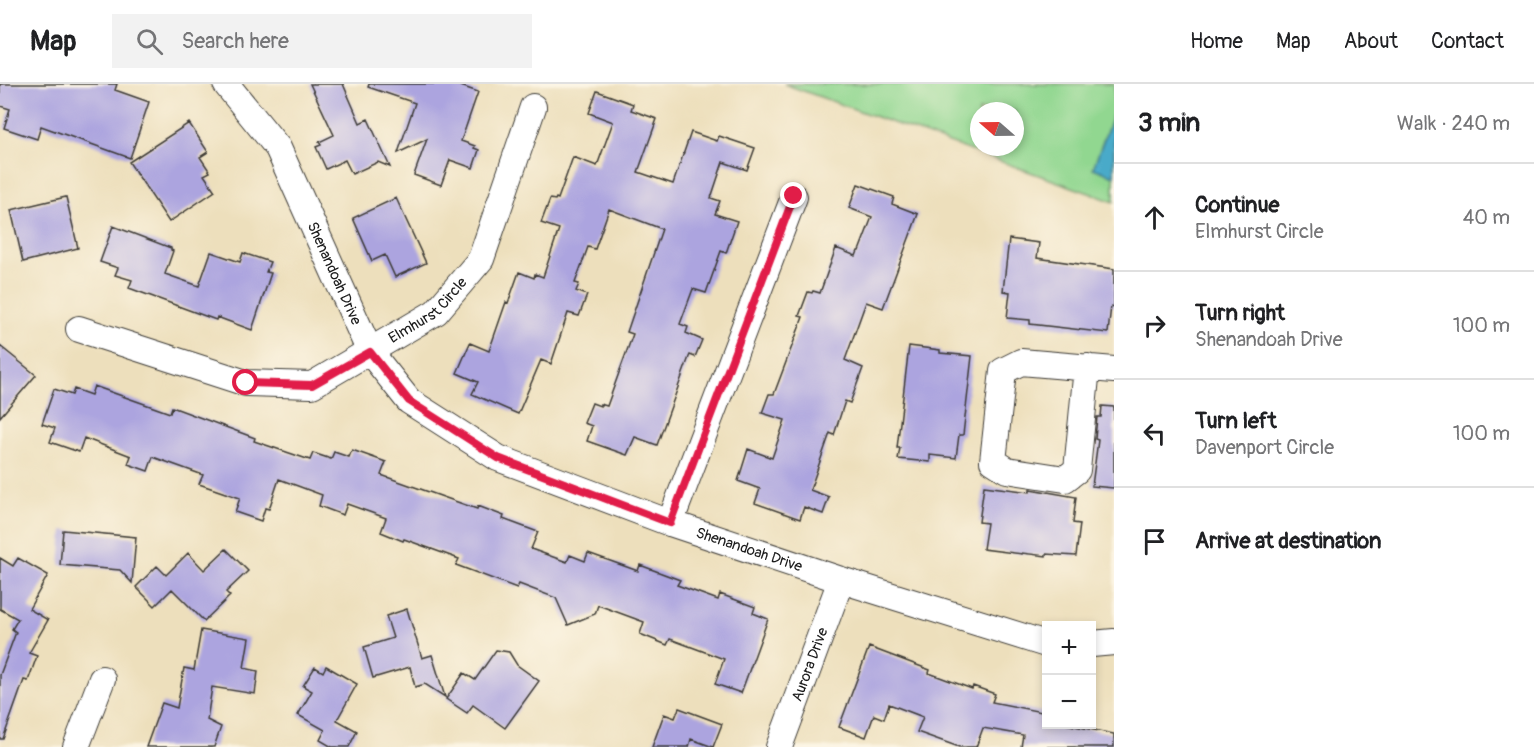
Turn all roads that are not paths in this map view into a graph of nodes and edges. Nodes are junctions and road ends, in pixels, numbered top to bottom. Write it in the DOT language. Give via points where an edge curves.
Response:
graph roads {
  1 [pos="226,84"];
  2 [pos="533,107"];
  3 [pos="794,196"];
  4 [pos="79,329"];
  5 [pos="370,352"];
  6 [pos="1087,367"];
  7 [pos="1114,370"];
  8 [pos="670,523"];
  9 [pos="841,580"];
  10 [pos="1042,642"];
  11 [pos="1114,642"];
  12 [pos="1096,644"];
  13 [pos="102,679"];
  14 [pos="76,747"];
  15 [pos="779,747"];
  1 -- 5 [label="street, Shenandoah Drive" via="279,148"];
  2 -- 5 [label="street, Elmhurst Circle" via="481,259 436,312"];
  3 -- 8 [label="street"];
  4 -- 5 [label="street, Elmhurst Circle" via="246,383 312,385"];
  5 -- 8 [label="street, Shenandoah Drive" via="409,401 498,458"];
  6 -- 6 [label="street" via="1021,362 1003,371 993,461 1007,470 1065,479 1077,470"];
  6 -- 7 [label="street"];
  8 -- 9 [label="street, Shenandoah Drive"];
  9 -- 10 [label="street, Shenandoah Drive"];
  9 -- 15 [label="street, Aurora Drive"];
  11 -- 12 [label="street"];
  13 -- 14 [label="street"];
}
